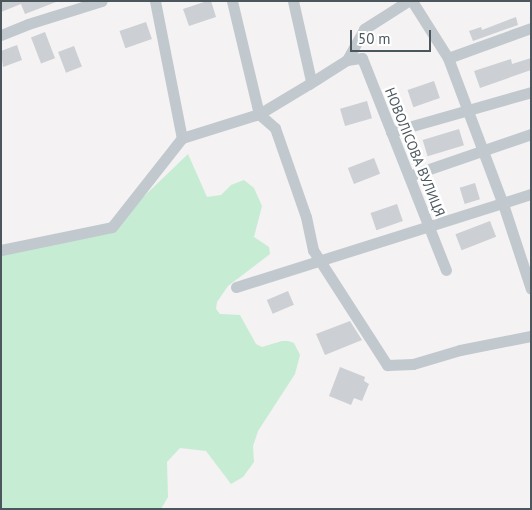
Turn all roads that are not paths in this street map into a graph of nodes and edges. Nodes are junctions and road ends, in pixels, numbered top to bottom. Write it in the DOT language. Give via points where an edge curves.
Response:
graph roads {
  1 [pos="102,1"];
  2 [pos="154,1"];
  3 [pos="232,1"];
  4 [pos="294,1"];
  5 [pos="410,1"];
  6 [pos="531,28"];
  7 [pos="1,35"];
  8 [pos="448,58"];
  9 [pos="347,60"];
  10 [pos="311,82"];
  11 [pos="531,92"];
  12 [pos="468,111"];
  13 [pos="260,114"];
  14 [pos="391,132"];
  15 [pos="531,134"];
  16 [pos="182,138"];
  17 [pos="483,151"];
  18 [pos="409,176"];
  19 [pos="531,194"];
  20 [pos="503,204"];
  21 [pos="428,225"];
  22 [pos="1,250"];
  23 [pos="446,270"];
  24 [pos="236,287"];
  25 [pos="531,290"];
  26 [pos="531,336"];
  1 -- 7 [label="street"];
  2 -- 16 [label="street"];
  3 -- 13 [label="street"];
  4 -- 10 [label="street"];
  5 -- 8 [label="street"];
  5 -- 9 [label="street" via="364,29"];
  6 -- 8 [label="street"];
  8 -- 12 [label="street"];
  9 -- 10 [label="street"];
  9 -- 14 [label="street, НОВОЛІСОВА ВУЛИЦЯ" via="362,58"];
  10 -- 13 [label="street"];
  11 -- 12 [label="street"];
  12 -- 14 [label="street"];
  12 -- 17 [label="street"];
  13 -- 16 [label="street"];
  13 -- 26 [label="street" via="275,128 306,217 313,250 387,365 413,364 460,350"];
  14 -- 18 [label="street, НОВОЛІСОВА ВУЛИЦЯ"];
  15 -- 17 [label="street"];
  16 -- 22 [label="street" via="112,227"];
  17 -- 18 [label="street"];
  17 -- 20 [label="street"];
  18 -- 21 [label="street, НОВОЛІСОВА ВУЛИЦЯ"];
  19 -- 20 [label="street"];
  20 -- 21 [label="street"];
  20 -- 25 [label="street"];
  21 -- 23 [label="street, НОВОЛІСОВА ВУЛИЦЯ"];
  21 -- 24 [label="street"];
}
